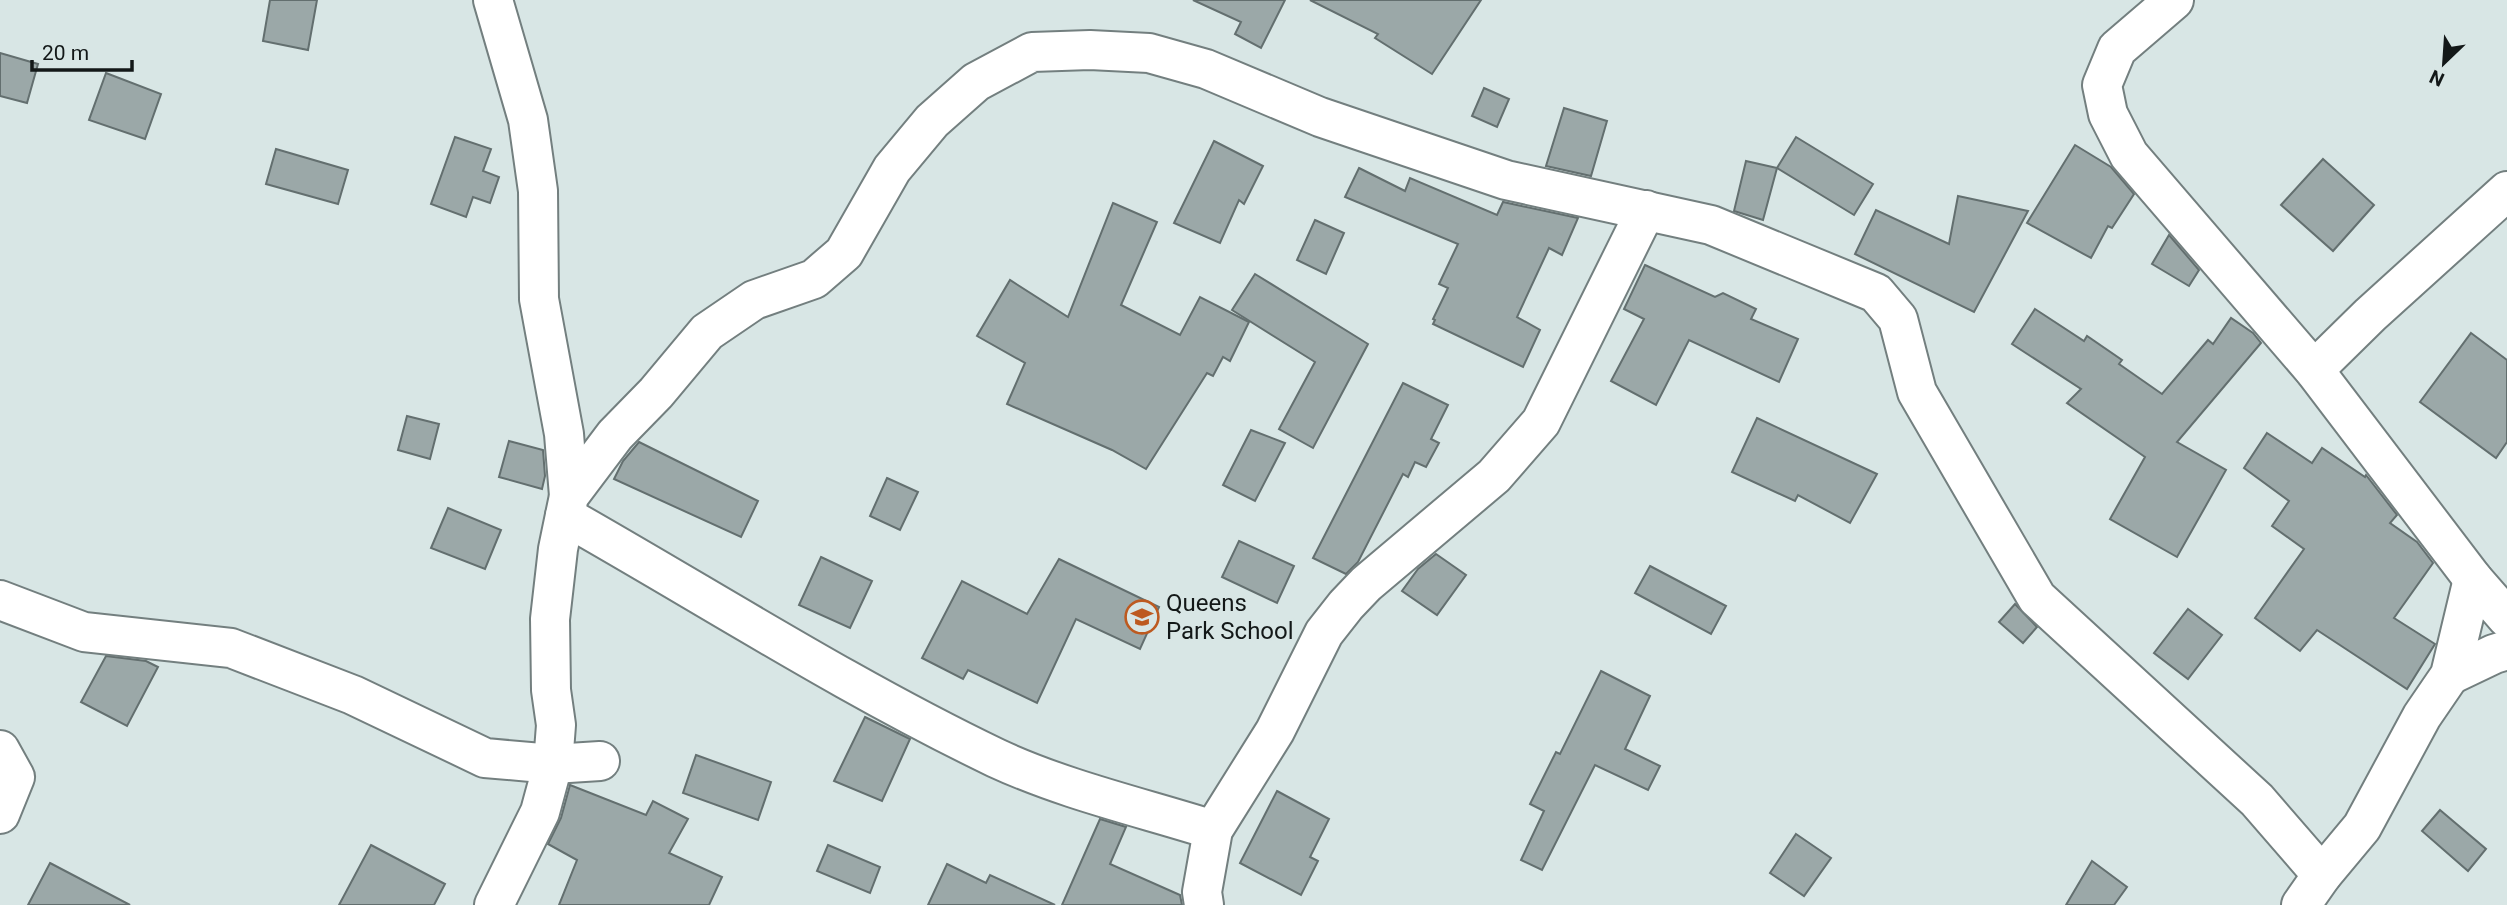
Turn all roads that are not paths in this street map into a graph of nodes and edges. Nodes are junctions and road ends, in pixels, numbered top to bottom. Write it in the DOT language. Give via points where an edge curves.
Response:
graph roads {
  1 [pos="493,0"];
  2 [pos="2174,0"];
  3 [pos="2507,191"];
  4 [pos="1646,211"];
  5 [pos="2314,370"];
  6 [pos="567,506"];
  7 [pos="2473,579"];
  8 [pos="0,600"];
  9 [pos="2507,618"];
  10 [pos="2507,650"];
  11 [pos="2450,675"];
  12 [pos="0,750"];
  13 [pos="600,761"];
  14 [pos="553,764"];
  15 [pos="0,814"];
  16 [pos="1213,831"];
  17 [pos="2311,890"];
  18 [pos="494,905"];
  19 [pos="1204,905"];
  1 -- 6 [label="street" via="528,120 538,191 539,299 564,434"];
  2 -- 5 [label="street" via="2117,49 2102,85 2108,114 2129,155"];
  3 -- 5 [label="street"];
  4 -- 6 [label="street" via="1506,180 1320,117 1206,69 1149,53 1032,52 976,82 932,121 892,169 844,253 814,279 754,300 707,332 615,435"];
  4 -- 16 [label="street" via="1541,422 1494,475 1366,584 1324,632 1275,731"];
  4 -- 17 [label="street" via="1711,225 1876,293 1898,319 1917,391 2036,598 2257,800"];
  5 -- 7 [label="street"];
  6 -- 14 [label="street" via="550,619 556,725"];
  6 -- 16 [label="street" via="856,685 998,759 1096,796"];
  7 -- 9 [label="street"];
  7 -- 11 [label="street"];
  8 -- 14 [label="street" via="84,632 231,648 353,695 485,758"];
  10 -- 11 [label="street"];
  11 -- 17 [label="street" via="2362,827"];
  12 -- 15 [label="street" via="16,777"];
  13 -- 14 [label="street"];
  14 -- 18 [label="street" via="540,812"];
  16 -- 19 [label="street" via="1202,892"];
}
